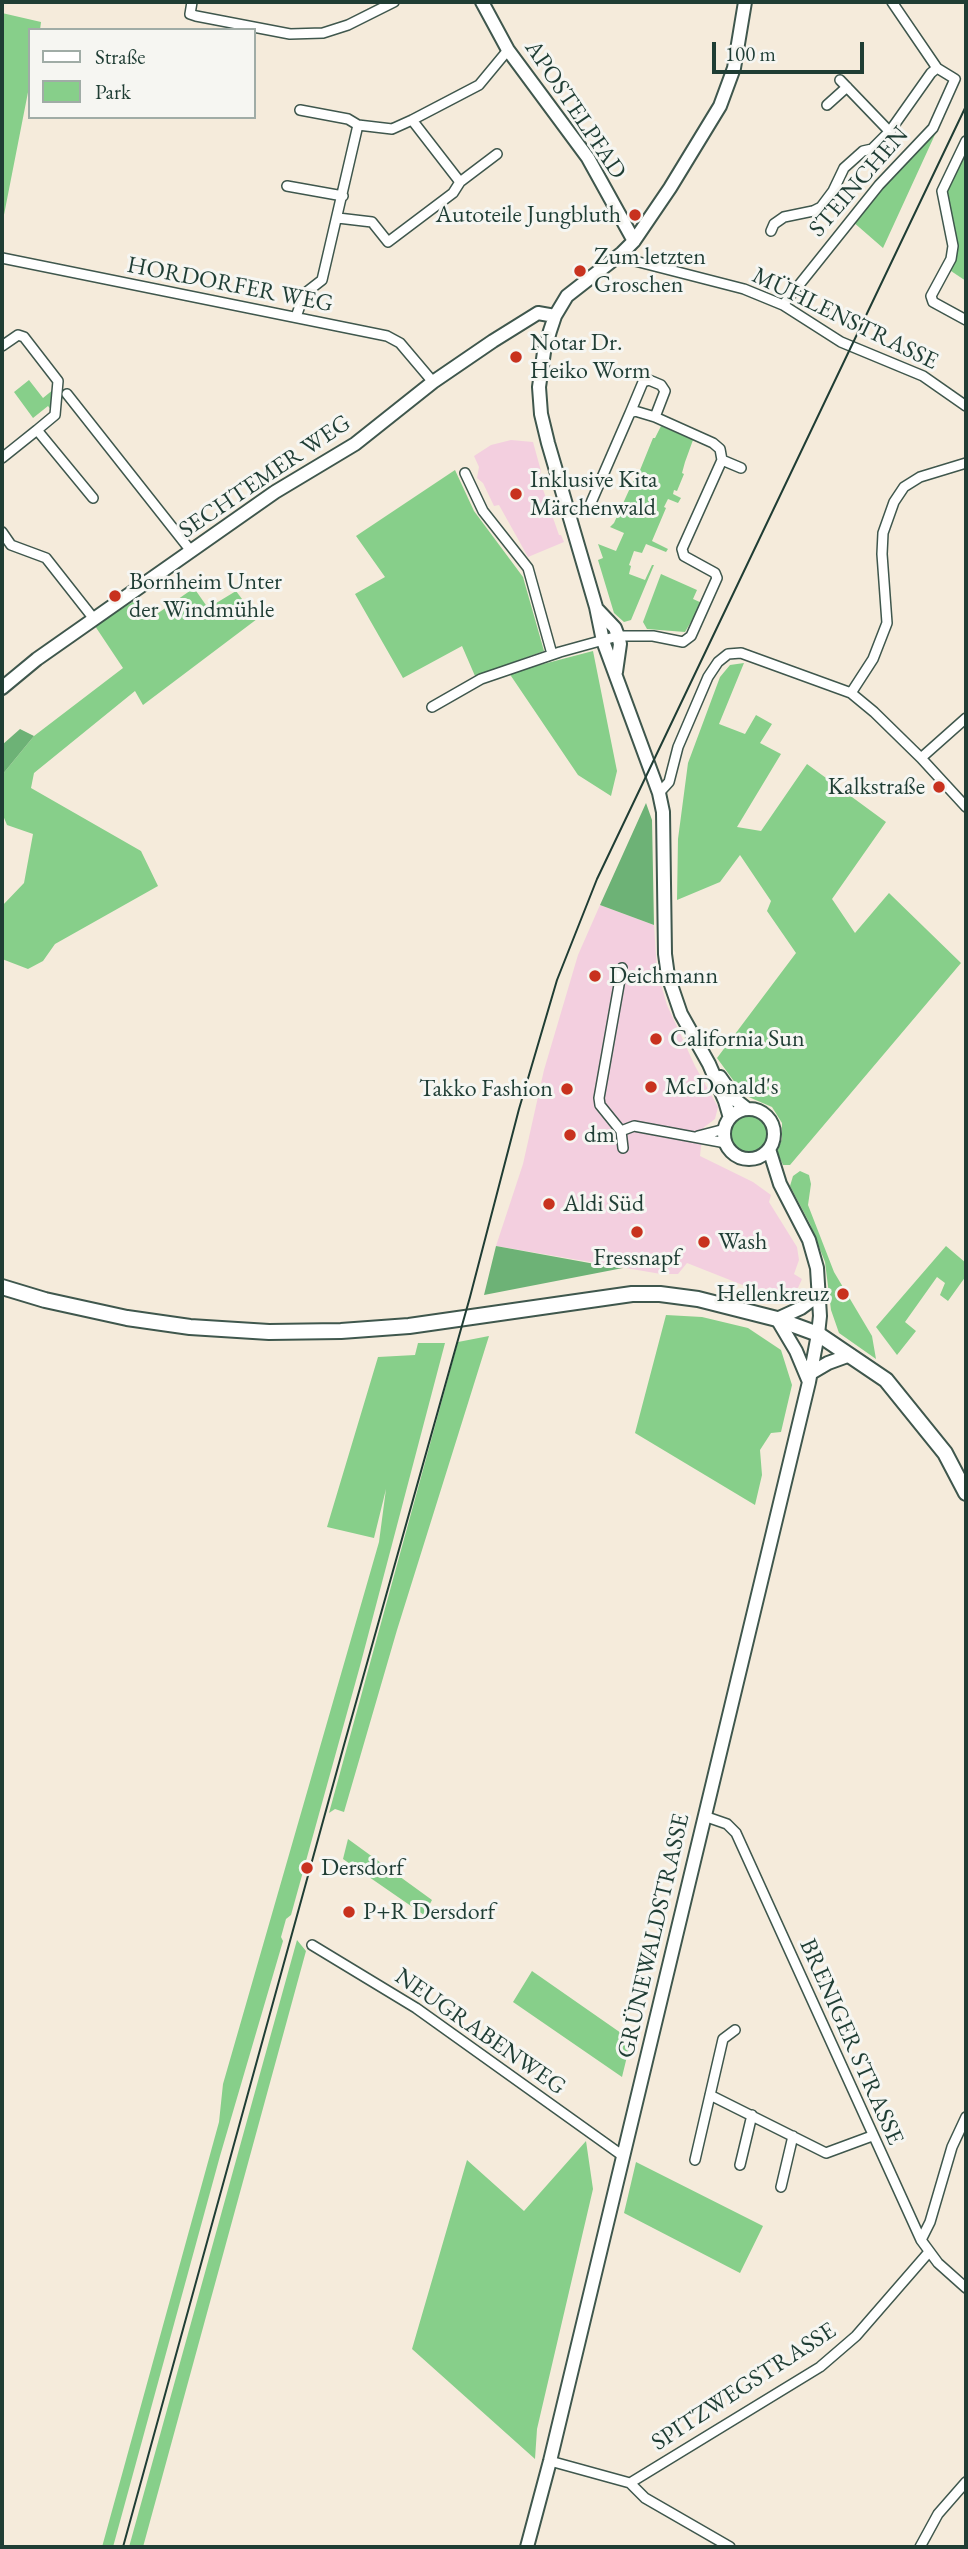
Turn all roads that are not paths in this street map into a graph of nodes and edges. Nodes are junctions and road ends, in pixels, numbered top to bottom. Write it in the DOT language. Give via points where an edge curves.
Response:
graph roads {
  1 [pos="192,2"];
  2 [pos="394,2"];
  3 [pos="482,2"];
  4 [pos="745,2"];
  5 [pos="892,2"];
  6 [pos="508,50"];
  7 [pos="937,68"];
  8 [pos="827,105"];
  9 [pos="300,110"];
  10 [pos="412,120"];
  11 [pos="358,125"];
  12 [pos="890,132"];
  13 [pos="966,141"];
  14 [pos="497,154"];
  15 [pos="460,182"];
  16 [pos="287,186"];
  17 [pos="343,196"];
  18 [pos="338,218"];
  19 [pos="772,225"];
  20 [pos="634,241"];
  21 [pos="622,253"];
  22 [pos="2,258"];
  23 [pos="783,305"];
  24 [pos="555,316"];
  25 [pos="296,317"];
  26 [pos="966,320"];
  27 [pos="2,346"];
  28 [pos="433,382"];
  29 [pos="66,394"];
  30 [pos="966,405"];
  31 [pos="630,413"];
  32 [pos="655,417"];
  33 [pos="37,430"];
  34 [pos="2,458"];
  35 [pos="722,460"];
  36 [pos="966,463"];
  37 [pos="741,468"];
  38 [pos="465,472"];
  39 [pos="93,498"];
  40 [pos="590,505"];
  41 [pos="2,532"];
  42 [pos="191,551"];
  43 [pos="596,607"];
  44 [pos="94,619"];
  45 [pos="618,636"];
  46 [pos="603,641"];
  47 [pos="552,654"];
  48 [pos="617,678"];
  49 [pos="2,688"];
  50 [pos="852,693"];
  51 [pos="432,707"];
  52 [pos="966,718"];
  53 [pos="921,758"];
  54 [pos="659,793"];
  55 [pos="966,807"];
  56 [pos="622,968"];
  57 [pos="709,1064"];
  58 [pos="747,1109"];
  59 [pos="727,1123"];
  60 [pos="621,1131"];
  61 [pos="696,1137"];
  62 [pos="726,1143"];
  63 [pos="623,1148"];
  64 [pos="769,1149"];
  65 [pos="755,1158"];
  66 [pos="780,1184"];
  67 [pos="2,1287"];
  68 [pos="820,1293"];
  69 [pos="777,1319"];
  70 [pos="817,1334"];
  71 [pos="850,1355"];
  72 [pos="810,1378"];
  73 [pos="966,1493"];
  74 [pos="704,1816"];
  75 [pos="312,1945"];
  76 [pos="735,2030"];
  77 [pos="710,2095"];
  78 [pos="752,2115"];
  79 [pos="966,2117"];
  80 [pos="793,2136"];
  81 [pos="872,2136"];
  82 [pos="622,2156"];
  83 [pos="695,2160"];
  84 [pos="740,2165"];
  85 [pos="781,2187"];
  86 [pos="921,2240"];
  87 [pos="929,2252"];
  88 [pos="966,2288"];
  89 [pos="550,2461"];
  90 [pos="966,2482"];
  91 [pos="630,2483"];
  92 [pos="527,2547"];
  93 [pos="730,2547"];
  94 [pos="920,2547"];
  1 -- 2 [label="street" via="190,14 290,34 323,33"];
  3 -- 6 [label="street, APOSTELPFAD"];
  4 -- 20 [label="street" via="728,89"];
  5 -- 7 [label="street"];
  6 -- 10 [label="street" via="479,85"];
  6 -- 20 [label="street, APOSTELPFAD" via="588,158"];
  7 -- 12 [label="street"];
  7 -- 23 [label="street, STEINCHEN" via="955,79 933,128 879,185"];
  8 -- 12 [label="street" via="844,84"];
  9 -- 11 [label="street"];
  10 -- 11 [label="street" via="392,129"];
  10 -- 15 [label="street"];
  11 -- 17 [label="street"];
  12 -- 19 [label="street" via="844,168 821,207"];
  13 -- 26 [label="street" via="942,191 953,246 951,259 930,296"];
  14 -- 15 [label="street"];
  15 -- 18 [label="street" via="453,193 388,242 372,222"];
  16 -- 17 [label="street"];
  17 -- 18 [label="street"];
  18 -- 25 [label="street" via="322,280 304,294"];
  20 -- 21 [label="street"];
  21 -- 23 [label="street, MÜHLENSTRASSE" via="631,260 744,289"];
  21 -- 24 [label="street" via="567,296"];
  22 -- 25 [label="street, HORDORFER WEG"];
  23 -- 30 [label="street, MÜHLENSTRASSE" via="841,342 923,376"];
  24 -- 28 [label="street, SECHTEMER WEG" via="538,313"];
  24 -- 43 [label="street" via="540,373 541,414"];
  25 -- 28 [label="street, HORDORFER WEG" via="393,338"];
  27 -- 33 [label="street" via="18,335 24,337 58,381 55,415"];
  28 -- 42 [label="street, SECHTEMER WEG" via="355,443"];
  29 -- 42 [label="street"];
  31 -- 32 [label="street" via="641,411"];
  31 -- 32 [label="street" via="643,382 649,380 665,391"];
  31 -- 40 [label="street"];
  32 -- 35 [label="street" via="716,446"];
  33 -- 34 [label="street"];
  33 -- 39 [label="street"];
  35 -- 37 [label="street"];
  35 -- 45 [label="street" via="682,549 684,556 717,578 691,636 683,642"];
  36 -- 50 [label="street" via="920,477 904,487 894,502 883,534 887,623 873,659"];
  38 -- 47 [label="street" via="483,511 528,569"];
  41 -- 44 [label="street" via="11,545 46,558"];
  42 -- 44 [label="street, SECHTEMER WEG"];
  43 -- 45 [label="street"];
  43 -- 46 [label="street"];
  44 -- 49 [label="street, SECHTEMER WEG"];
  45 -- 46 [label="street"];
  45 -- 48 [label="street"];
  46 -- 47 [label="street"];
  46 -- 48 [label="street"];
  47 -- 51 [label="street" via="481,679"];
  48 -- 54 [label="street"];
  50 -- 53 [label="street"];
  50 -- 54 [label="street" via="741,653 728,654 708,677 678,747 669,782"];
  52 -- 53 [label="street"];
  53 -- 55 [label="street"];
  54 -- 57 [label="street" via="668,976 681,1014"];
  56 -- 60 [label="street" via="599,1098"];
  57 -- 58 [label="street"];
  57 -- 59 [label="street" via="726,1101"];
  58 -- 59 [label="street"];
  58 -- 64 [label="street" via="763,1112 773,1125"];
  59 -- 61 [label="street"];
  59 -- 62 [label="street"];
  60 -- 61 [label="street" via="634,1126"];
  60 -- 63 [label="street"];
  61 -- 62 [label="street"];
  62 -- 65 [label="street" via="738,1156"];
  64 -- 65 [label="street"];
  64 -- 66 [label="street"];
  65 -- 66 [label="street"];
  66 -- 68 [label="street, GRÜNEWALDSTRASSE" via="809,1240"];
  67 -- 69 [label="main road" via="127,1318 248,1331 409,1326 602,1297 660,1294"];
  68 -- 69 [label="street"];
  68 -- 70 [label="street, GRÜNEWALDSTRASSE"];
  69 -- 70 [label="main road"];
  69 -- 72 [label="street"];
  70 -- 71 [label="main road"];
  70 -- 72 [label="street, GRÜNEWALDSTRASSE"];
  71 -- 72 [label="street" via="828,1363"];
  71 -- 73 [label="main road" via="886,1380 945,1453"];
  72 -- 74 [label="street, GRÜNEWALDSTRASSE"];
  74 -- 81 [label="street, BRENIGER STRASSE" via="727,1824 736,1833"];
  74 -- 82 [label="street, GRÜNEWALDSTRASSE"];
  75 -- 82 [label="street, NEUGRABENWEG" via="416,2008"];
  76 -- 77 [label="street" via="723,2039"];
  77 -- 78 [label="street"];
  77 -- 83 [label="street"];
  78 -- 80 [label="street"];
  78 -- 84 [label="street"];
  79 -- 86 [label="street"];
  80 -- 81 [label="street" via="826,2153"];
  80 -- 85 [label="street"];
  81 -- 86 [label="street, BRENIGER STRASSE"];
  82 -- 89 [label="street, GRÜNEWALDSTRASSE"];
  86 -- 87 [label="street, BRENIGER STRASSE"];
  87 -- 88 [label="street, BRENIGER STRASSE"];
  87 -- 91 [label="street, SPITZWEGSTRASSE" via="856,2336 820,2367"];
  89 -- 91 [label="street"];
  89 -- 92 [label="street, GRÜNEWALDSTRASSE"];
  90 -- 94 [label="street" via="938,2514"];
  91 -- 93 [label="street" via="645,2498"];
}
